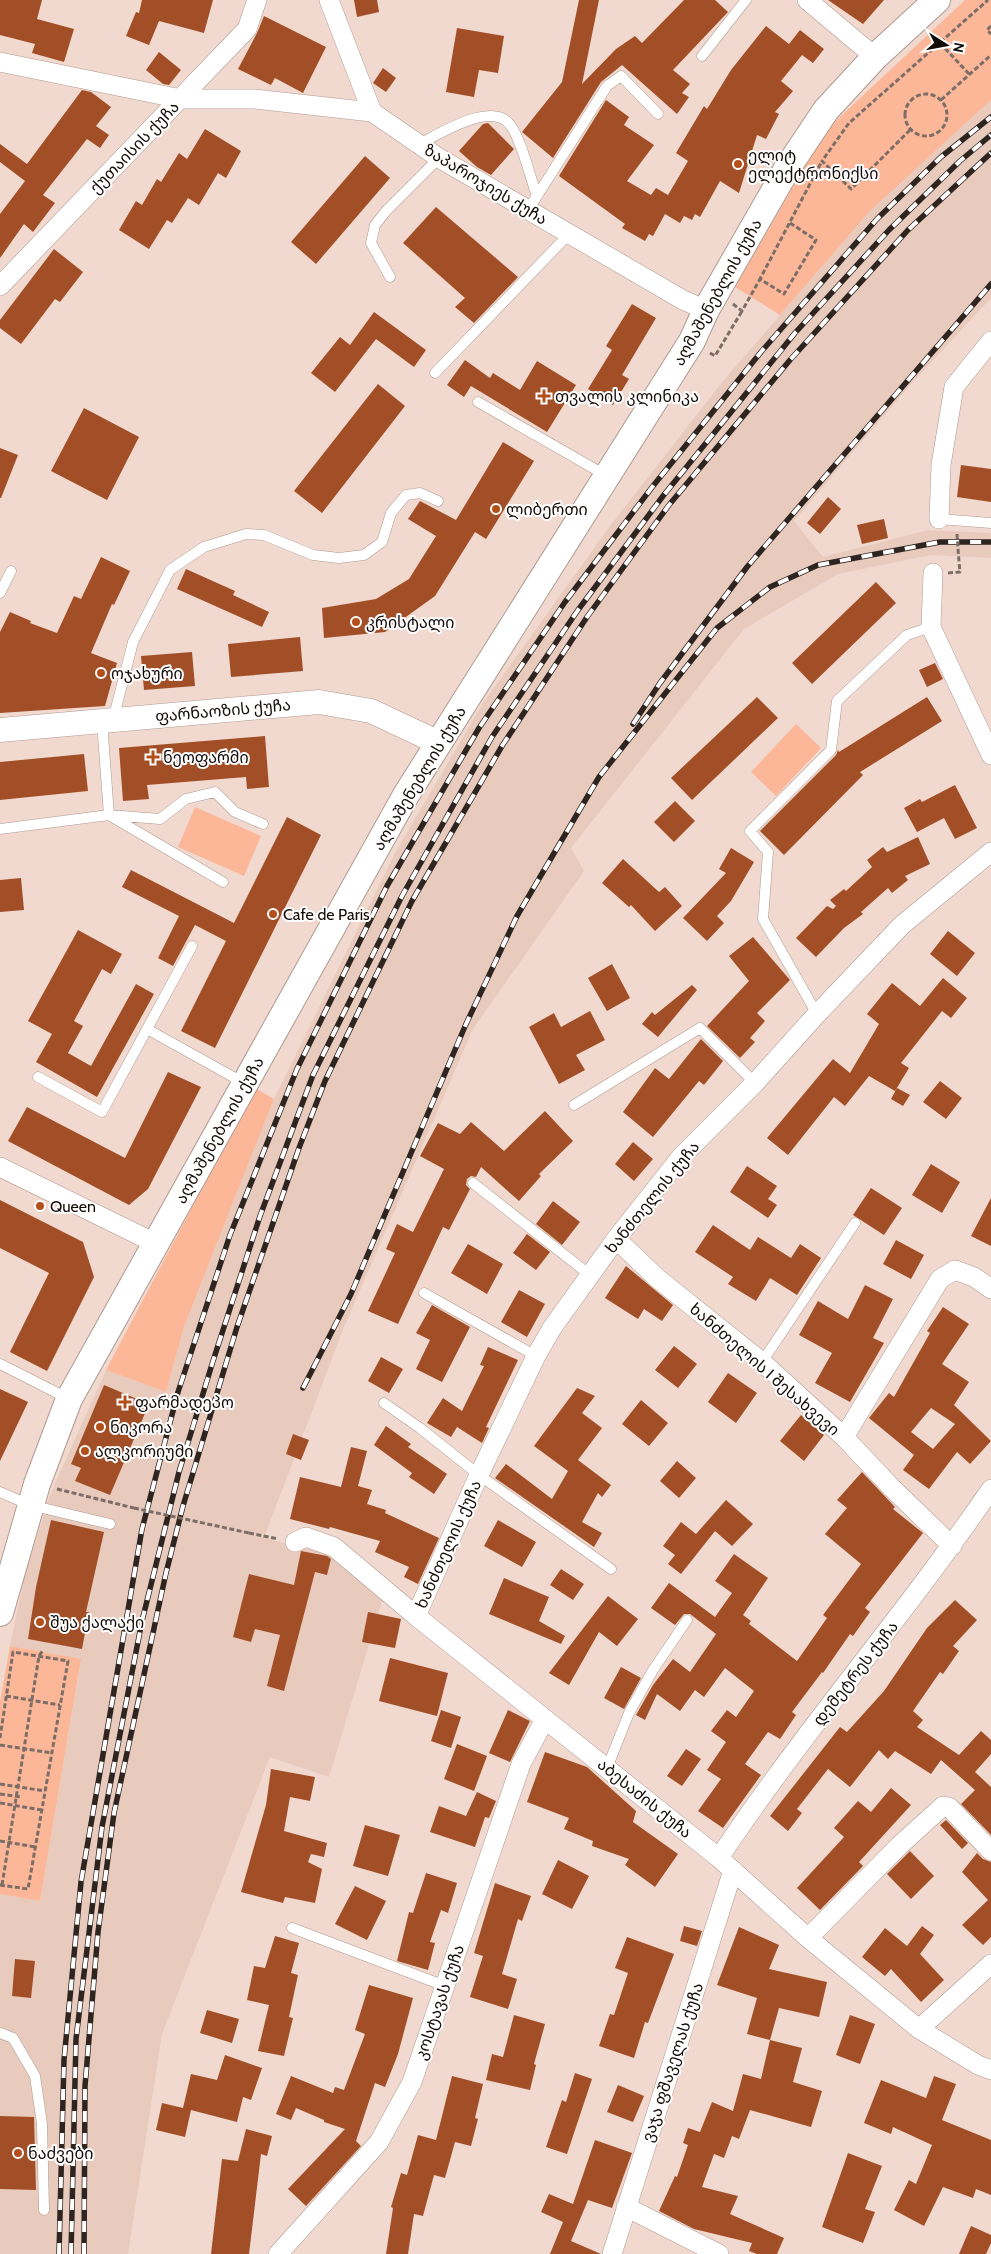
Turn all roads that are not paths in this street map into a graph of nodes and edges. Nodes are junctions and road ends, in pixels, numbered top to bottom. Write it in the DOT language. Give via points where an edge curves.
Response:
graph roads {
  1 [pos="257,0"];
  2 [pos="329,0"];
  3 [pos="746,0"];
  4 [pos="807,0"];
  5 [pos="937,0"];
  6 [pos="702,56"];
  7 [pos="874,57"];
  8 [pos="0,62"];
  9 [pos="181,99"];
  10 [pos="372,112"];
  11 [pos="658,114"];
  12 [pos="419,144"];
  13 [pos="439,158"];
  14 [pos="532,203"];
  15 [pos="570,233"];
  16 [pos="390,277"];
  17 [pos="0,286"];
  18 [pos="711,301"];
  19 [pos="991,341"];
  20 [pos="435,373"];
  21 [pos="478,402"];
  22 [pos="607,476"];
  23 [pos="438,502"];
  24 [pos="939,519"];
  25 [pos="991,523"];
  26 [pos="11,571"];
  27 [pos="936,573"];
  28 [pos="0,593"];
  29 [pos="931,627"];
  30 [pos="107,721"];
  31 [pos="0,730"];
  32 [pos="439,743"];
  33 [pos="991,756"];
  34 [pos="109,815"];
  35 [pos="263,824"];
  36 [pos="0,829"];
  37 [pos="991,852"];
  38 [pos="223,882"];
  39 [pos="192,946"];
  40 [pos="817,1014"];
  41 [pos="147,1029"];
  42 [pos="38,1077"];
  43 [pos="245,1083"];
  44 [pos="756,1083"];
  45 [pos="574,1105"];
  46 [pos="0,1167"];
  47 [pos="473,1183"];
  48 [pos="855,1223"];
  49 [pos="616,1239"];
  50 [pos="155,1243"];
  51 [pos="590,1275"];
  52 [pos="991,1289"];
  53 [pos="424,1294"];
  54 [pos="536,1356"];
  55 [pos="762,1362"];
  56 [pos="0,1364"];
  57 [pos="69,1399"];
  58 [pos="384,1402"];
  59 [pos="844,1437"];
  60 [pos="478,1475"];
  61 [pos="991,1489"];
  62 [pos="0,1492"];
  63 [pos="33,1495"];
  64 [pos="110,1524"];
  65 [pos="295,1542"];
  66 [pos="952,1546"];
  67 [pos="611,1569"];
  68 [pos="0,1613"];
  69 [pos="416,1616"];
  70 [pos="687,1620"];
  71 [pos="545,1719"];
  72 [pos="607,1768"];
  73 [pos="991,1851"];
  74 [pos="726,1864"];
  75 [pos="292,1928"];
  76 [pos="808,1938"];
  77 [pos="991,1964"];
  78 [pos="445,1986"];
  79 [pos="919,2029"];
  80 [pos="0,2033"];
  81 [pos="991,2070"];
  82 [pos="626,2207"];
  83 [pos="44,2210"];
  84 [pos="278,2254"];
  85 [pos="612,2254"];
  86 [pos="719,2254"];
  1 -- 9 [label="street, ქუთაისის ქუჩა" via="247,28"];
  2 -- 10 [label="street"];
  3 -- 6 [label="lane"];
  4 -- 7 [label="street"];
  5 -- 7 [label="main road, აღმაშენებლის ქუჩა"];
  7 -- 18 [label="main road, აღმაშენებლის ქუჩა" via="826,110 788,166"];
  8 -- 9 [label="street"];
  9 -- 10 [label="street" via="254,98"];
  9 -- 17 [label="street, ქუთაისის ქუჩა"];
  10 -- 12 [label="street, ზაპაროჯიეს ქუჩა"];
  11 -- 14 [label="lane" via="621,76 606,86"];
  12 -- 13 [label="street, ზაპაროჯიეს ქუჩა"];
  12 -- 14 [label="lane" via="483,115 495,116 511,125"];
  13 -- 14 [label="street, ზაპაროჯიეს ქუჩა"];
  13 -- 16 [label="lane" via="375,225 371,243"];
  14 -- 15 [label="street, ზაპაროჯიეს ქუჩა"];
  15 -- 18 [label="street, ზაპაროჯიეს ქუჩა" via="683,300"];
  15 -- 20 [label="lane"];
  18 -- 22 [label="main road, აღმაშენებლის ქუჩა" via="692,341"];
  19 -- 24 [label="street" via="954,387 940,465"];
  21 -- 22 [label="lane"];
  22 -- 32 [label="main road, აღმაშენებლის ქუჩა"];
  23 -- 30 [label="lane" via="420,493 406,495 391,513 382,542 364,555 339,558 313,555 264,535 246,534 204,547 190,556 170,570 134,642"];
  24 -- 25 [label="lane"];
  26 -- 28 [label="lane"];
  27 -- 29 [label="street"];
  29 -- 33 [label="street"];
  29 -- 40 [label="lane" via="907,635 837,702 831,750 750,831 768,852 763,919"];
  30 -- 31 [label="street, ფარნაოზის ქუჩა"];
  30 -- 32 [label="street, ფარნაოზის ქუჩა" via="319,702 371,711"];
  30 -- 34 [label="lane"];
  32 -- 43 [label="main road, აღმაშენებლის ქუჩა" via="406,794"];
  34 -- 35 [label="lane" via="160,819 186,799 216,792 235,812"];
  34 -- 36 [label="lane"];
  34 -- 38 [label="lane"];
  37 -- 40 [label="street, ხანძთელის ქუჩა" via="902,925"];
  39 -- 41 [label="lane"];
  40 -- 44 [label="street, ხანძთელის ქუჩა"];
  41 -- 42 [label="lane" via="102,1112"];
  41 -- 43 [label="lane"];
  43 -- 50 [label="main road, აღმაშენებლის ქუჩა"];
  44 -- 45 [label="lane" via="700,1028"];
  44 -- 49 [label="street, ხანძთელის ქუჩა" via="681,1157"];
  46 -- 50 [label="street"];
  47 -- 51 [label="lane"];
  48 -- 55 [label="lane"];
  49 -- 51 [label="street, ხანძთელის ქუჩა"];
  49 -- 55 [label="street, ხანძთელის I შესახვევი" via="657,1278"];
  50 -- 57 [label="main road, აღმაშენებლის ქუჩა"];
  51 -- 54 [label="street, ხანძთელის ქუჩა"];
  52 -- 59 [label="street" via="974,1277 955,1270 940,1279"];
  53 -- 54 [label="lane"];
  54 -- 60 [label="street, ხანძთელის ქუჩა"];
  55 -- 59 [label="street, ხანძთელის I შესახვევი"];
  56 -- 57 [label="lane"];
  57 -- 63 [label="main road, აღმაშენებლის ქუჩა"];
  58 -- 60 [label="lane"];
  59 -- 66 [label="street, ხანძთელის I შესახვევი"];
  60 -- 67 [label="lane"];
  60 -- 69 [label="street, ხანძთელის ქუჩა"];
  61 -- 66 [label="street, დემეტრეს ქუჩა"];
  62 -- 63 [label="lane"];
  63 -- 64 [label="lane"];
  63 -- 68 [label="main road, აღმაშენებლის ქუჩა"];
  65 -- 69 [label="street, აბესაძის ქუჩა" via="306,1537 334,1547"];
  66 -- 74 [label="street, დემეტრეს ქუჩა" via="761,1795"];
  69 -- 71 [label="street, აბესაძის ქუჩა"];
  70 -- 72 [label="lane" via="628,1713"];
  71 -- 72 [label="street, აბესაძის ქუჩა"];
  71 -- 78 [label="street, კოსტავას ქუჩა" via="521,1764"];
  72 -- 74 [label="street, აბესაძის ქუჩა"];
  73 -- 76 [label="street" via="949,1807 943,1806"];
  74 -- 76 [label="street, აბესაძის ქუჩა"];
  74 -- 82 [label="street, ვაჯა ფშაველას ქუჩა"];
  75 -- 78 [label="lane"];
  76 -- 79 [label="street, აბესაძის ქუჩა"];
  77 -- 79 [label="street"];
  78 -- 84 [label="street, კოსტავას ქუჩა" via="412,2082 379,2142"];
  79 -- 81 [label="street, აბესაძის ქუჩა"];
  80 -- 83 [label="lane" via="13,2038 35,2076 42,2124"];
  82 -- 85 [label="street, ვაჯა ფშაველას ქუჩა"];
  82 -- 86 [label="street"];
}
